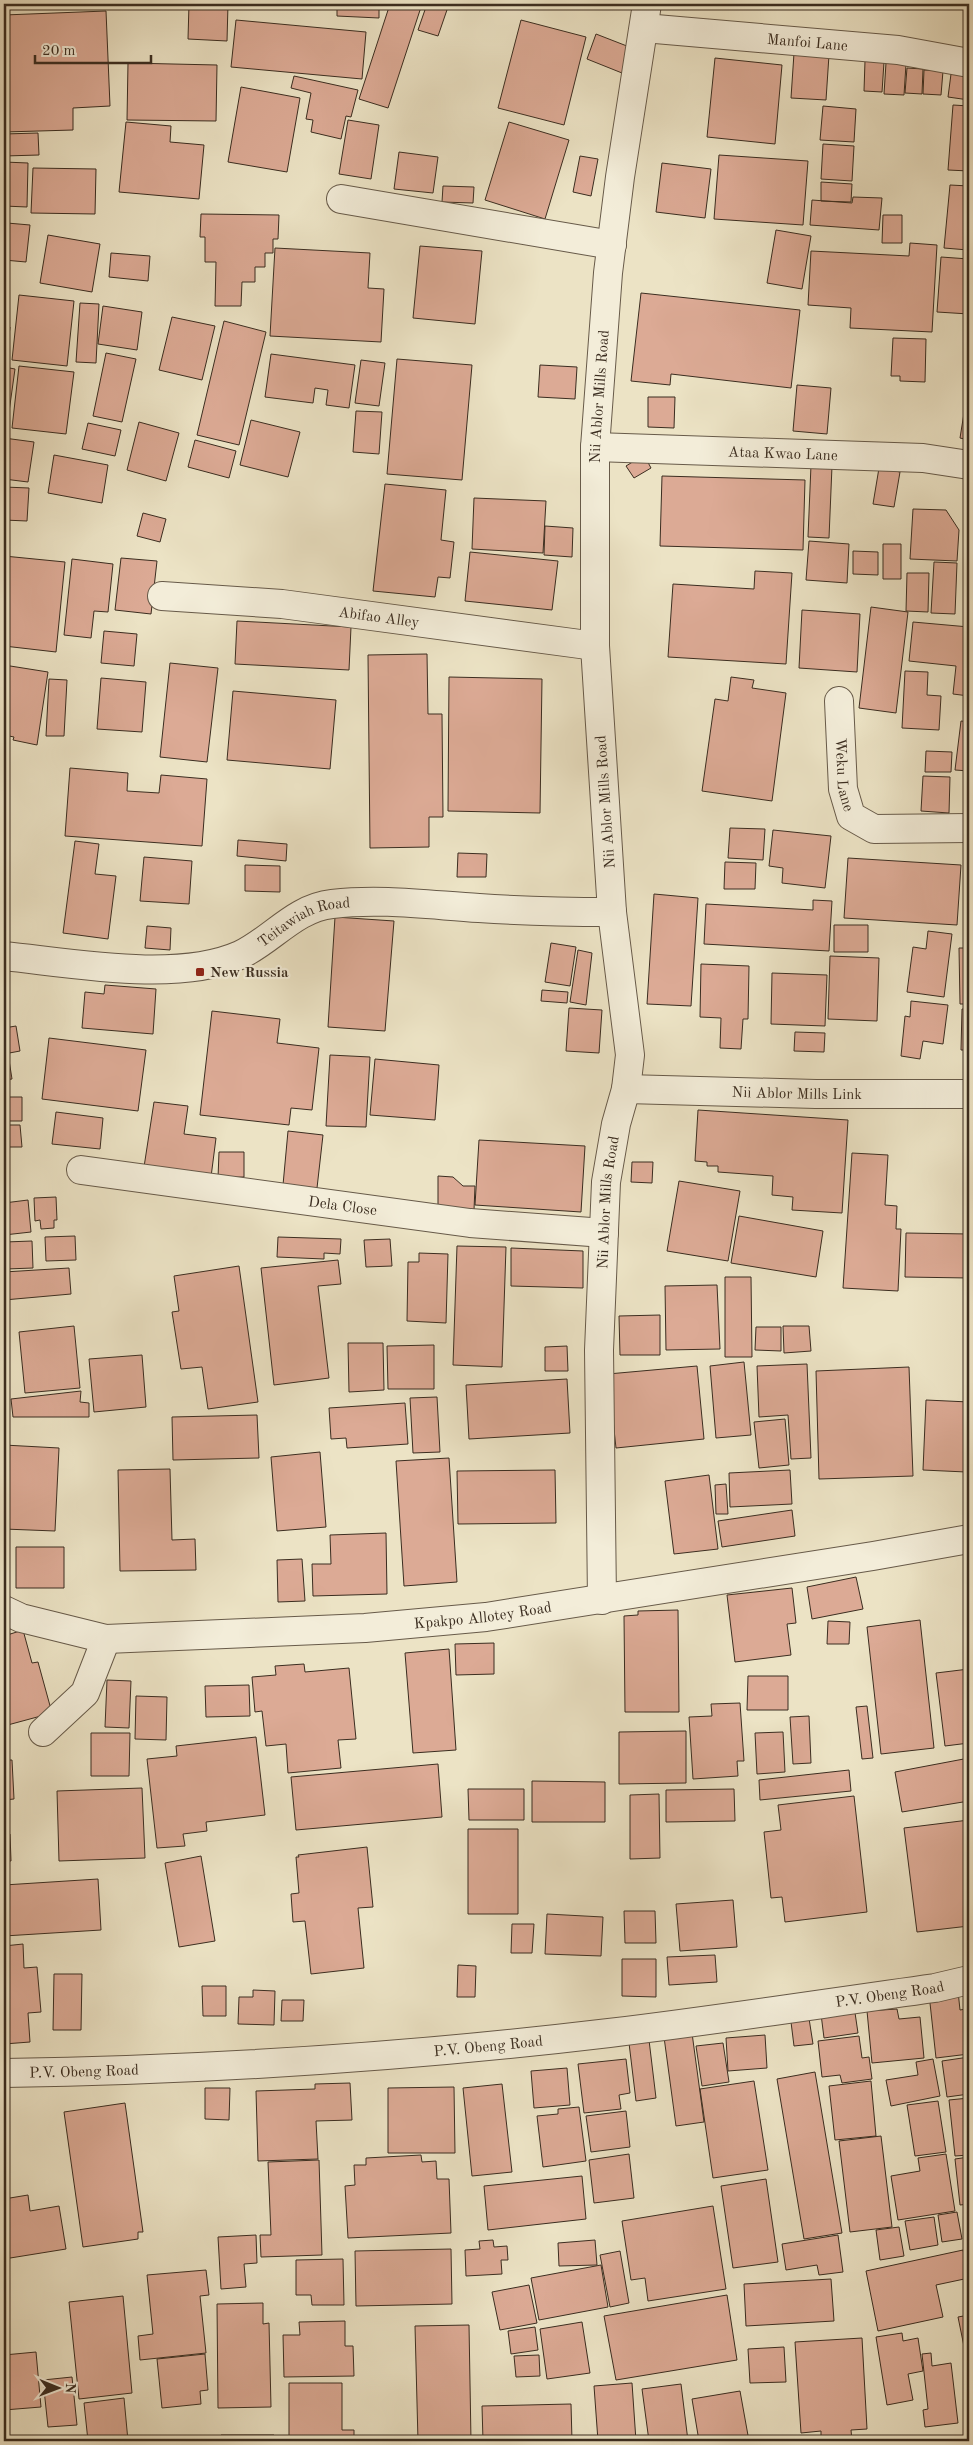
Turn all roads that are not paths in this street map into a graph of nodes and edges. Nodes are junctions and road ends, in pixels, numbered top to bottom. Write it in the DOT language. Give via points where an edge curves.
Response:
graph roads {
  1 [pos="646,16"];
  2 [pos="969,63"];
  3 [pos="341,199"];
  4 [pos="612,244"];
  5 [pos="595,447"];
  6 [pos="969,465"];
  7 [pos="162,596"];
  8 [pos="595,646"];
  9 [pos="839,701"];
  10 [pos="969,828"];
  11 [pos="612,912"];
  12 [pos="4,956"];
  13 [pos="626,1089"];
  14 [pos="969,1094"];
  15 [pos="80,1170"];
  16 [pos="604,1233"];
  17 [pos="969,1539"];
  18 [pos="602,1600"];
  19 [pos="4,1610"];
  20 [pos="106,1639"];
  21 [pos="43,1732"];
  22 [pos="969,1980"];
  23 [pos="4,2074"];
  1 -- 2 [label="street, Manfoi Lane" via="898,50"];
  1 -- 4 [label="street, Nii Ablor Mills Road"];
  3 -- 4 [label="street"];
  4 -- 5 [label="street, Nii Ablor Mills Road"];
  5 -- 6 [label="street, Ataa Kwao Lane" via="923,458"];
  5 -- 8 [label="street, Nii Ablor Mills Road"];
  7 -- 8 [label="street, Abifao Alley" via="292,605"];
  8 -- 11 [label="street, Nii Ablor Mills Road"];
  9 -- 10 [label="street, Weku Lane" via="843,789 851,816 874,829"];
  11 -- 12 [label="street, Teitawiah Road" via="528,912 362,901 328,904 294,917 270,938 239,955 198,966 141,970"];
  11 -- 13 [label="street, Nii Ablor Mills Road" via="630,1055"];
  13 -- 14 [label="street, Nii Ablor Mills Link"];
  13 -- 16 [label="street, Nii Ablor Mills Road" via="606,1182"];
  15 -- 16 [label="street, Dela Close" via="470,1223"];
  16 -- 18 [label="street, Nii Ablor Mills Road" via="600,1350"];
  17 -- 18 [label="street, Kpakpo Allotey Road"];
  18 -- 20 [label="street, Kpakpo Allotey Road" via="486,1617 365,1628"];
  19 -- 20 [label="street, Kpakpo Allotey Road" via="21,1618"];
  20 -- 21 [label="street" via="85,1693"];
  22 -- 23 [label="street, P.V. Obeng Road" via="935,1988 609,2033 314,2061 113,2072"];
}
